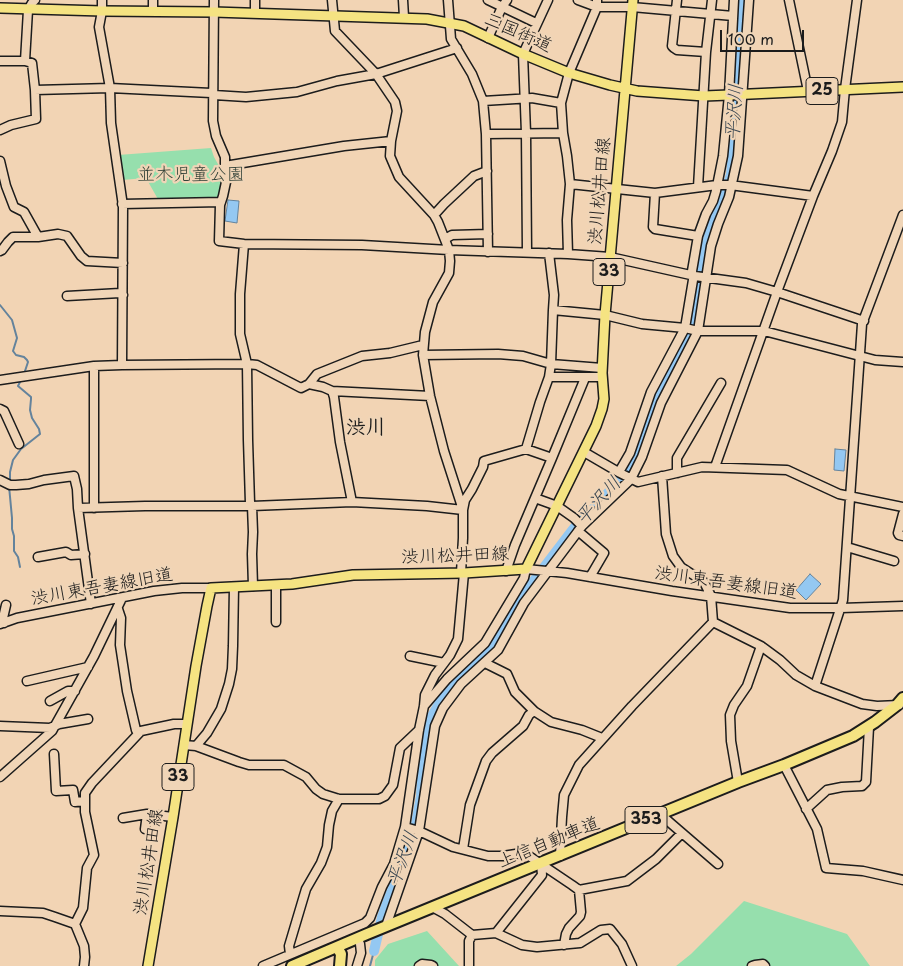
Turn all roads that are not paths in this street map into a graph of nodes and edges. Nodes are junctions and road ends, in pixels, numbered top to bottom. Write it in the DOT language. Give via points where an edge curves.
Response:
graph roads {
  1 [pos="35,0"];
  2 [pos="102,0"];
  3 [pos="153,0"];
  4 [pos="214,0"];
  5 [pos="255,0"];
  6 [pos="332,0"];
  7 [pos="403,0"];
  8 [pos="448,0"];
  9 [pos="488,0"];
  10 [pos="548,0"];
  11 [pos="578,0"];
  12 [pos="677,0"];
  13 [pos="712,0"];
  14 [pos="734,0"];
  15 [pos="749,0"];
  16 [pos="789,0"];
  17 [pos="857,0"];
  18 [pos="505,3"];
  19 [pos="632,3"];
  20 [pos="597,4"];
  21 [pos="0,9"];
  22 [pos="28,10"];
  23 [pos="102,11"];
  24 [pos="154,11"];
  25 [pos="676,11"];
  26 [pos="214,12"];
  27 [pos="255,13"];
  28 [pos="710,13"];
  29 [pos="333,16"];
  30 [pos="733,16"];
  31 [pos="404,17"];
  32 [pos="450,23"];
  33 [pos="536,23"];
  34 [pos="488,38"];
  35 [pos="457,48"];
  36 [pos="706,52"];
  37 [pos="523,54"];
  38 [pos="731,60"];
  39 [pos="0,61"];
  40 [pos="25,61"];
  41 [pos="745,61"];
  42 [pos="569,73"];
  43 [pos="376,74"];
  44 [pos="903,87"];
  45 [pos="110,88"];
  46 [pos="626,89"];
  47 [pos="845,89"];
  48 [pos="35,90"];
  49 [pos="808,91"];
  50 [pos="214,95"];
  51 [pos="736,95"];
  52 [pos="704,96"];
  53 [pos="525,98"];
  54 [pos="483,101"];
  55 [pos="561,103"];
  56 [pos="0,130"];
  57 [pos="526,133"];
  58 [pos="563,133"];
  59 [pos="486,134"];
  60 [pos="391,141"];
  61 [pos="0,161"];
  62 [pos="225,166"];
  63 [pos="487,171"];
  64 [pos="570,184"];
  65 [pos="719,185"];
  66 [pos="731,185"];
  67 [pos="698,187"];
  68 [pos="616,189"];
  69 [pos="655,193"];
  70 [pos="813,196"];
  71 [pos="221,202"];
  72 [pos="122,204"];
  73 [pos="434,215"];
  74 [pos="903,215"];
  75 [pos="488,234"];
  76 [pos="698,236"];
  77 [pos="38,237"];
  78 [pos="445,239"];
  79 [pos="244,244"];
  80 [pos="449,250"];
  81 [pos="0,251"];
  82 [pos="488,252"];
  83 [pos="527,252"];
  84 [pos="549,253"];
  85 [pos="568,254"];
  86 [pos="610,257"];
  87 [pos="123,262"];
  88 [pos="694,276"];
  89 [pos="706,278"];
  90 [pos="777,292"];
  91 [pos="123,295"];
  92 [pos="67,296"];
  93 [pos="553,310"];
  94 [pos="605,315"];
  95 [pos="864,321"];
  96 [pos="686,328"];
  97 [pos="697,331"];
  98 [pos="764,331"];
  99 [pos="423,345"];
  100 [pos="423,355"];
  101 [pos="860,356"];
  102 [pos="903,362"];
  103 [pos="247,364"];
  104 [pos="551,364"];
  105 [pos="122,365"];
  106 [pos="94,366"];
  107 [pos="602,372"];
  108 [pos="549,377"];
  109 [pos="584,378"];
  110 [pos="0,380"];
  111 [pos="721,383"];
  112 [pos="309,384"];
  113 [pos="332,391"];
  114 [pos="430,396"];
  115 [pos="0,409"];
  116 [pos="19,444"];
  117 [pos="526,449"];
  118 [pos="584,452"];
  119 [pos="552,458"];
  120 [pos="715,467"];
  121 [pos="619,473"];
  122 [pos="676,473"];
  123 [pos="662,476"];
  124 [pos="629,478"];
  125 [pos="0,480"];
  126 [pos="851,496"];
  127 [pos="535,498"];
  128 [pos="352,502"];
  129 [pos="252,506"];
  130 [pos="557,506"];
  131 [pos="903,507"];
  132 [pos="78,508"];
  133 [pos="94,508"];
  134 [pos="463,510"];
  135 [pos="903,514"];
  136 [pos="580,527"];
  137 [pos="903,536"];
  138 [pos="847,547"];
  139 [pos="85,554"];
  140 [pos="38,556"];
  141 [pos="894,561"];
  142 [pos="530,569"];
  143 [pos="506,571"];
  144 [pos="548,571"];
  145 [pos="463,573"];
  146 [pos="590,577"];
  147 [pos="276,585"];
  148 [pos="253,586"];
  149 [pos="234,587"];
  150 [pos="211,588"];
  151 [pos="711,596"];
  152 [pos="122,598"];
  153 [pos="91,604"];
  154 [pos="6,605"];
  155 [pos="903,606"];
  156 [pos="841,608"];
  157 [pos="118,609"];
  158 [pos="1,622"];
  159 [pos="276,622"];
  160 [pos="713,622"];
  161 [pos="760,646"];
  162 [pos="410,656"];
  163 [pos="444,663"];
  164 [pos="484,663"];
  165 [pos="88,667"];
  166 [pos="27,681"];
  167 [pos="815,686"];
  168 [pos="75,691"];
  169 [pos="50,701"];
  170 [pos="901,702"];
  171 [pos="424,706"];
  172 [pos="534,711"];
  173 [pos="88,719"];
  174 [pos="187,724"];
  175 [pos="56,725"];
  176 [pos="0,726"];
  177 [pos="869,727"];
  178 [pos="419,730"];
  179 [pos="138,734"];
  180 [pos="602,738"];
  181 [pos="184,746"];
  182 [pos="196,746"];
  183 [pos="54,754"];
  184 [pos="784,765"];
  185 [pos="0,778"];
  186 [pos="738,782"];
  187 [pos="339,799"];
  188 [pos="84,801"];
  189 [pos="806,809"];
  190 [pos="148,814"];
  191 [pos="660,814"];
  192 [pos="123,818"];
  193 [pos="173,818"];
  194 [pos="405,827"];
  195 [pos="145,829"];
  196 [pos="419,831"];
  197 [pos="682,834"];
  198 [pos="463,849"];
  199 [pos="560,856"];
  200 [pos="541,863"];
  201 [pos="718,864"];
  202 [pos="903,880"];
  203 [pos="579,890"];
  204 [pos="434,908"];
  205 [pos="0,911"];
  206 [pos="75,924"];
  207 [pos="383,928"];
  208 [pos="496,933"];
  209 [pos="472,935"];
  210 [pos="360,944"];
  211 [pos="564,945"];
  212 [pos="337,947"];
  213 [pos="290,954"];
  214 [pos="84,966"];
  215 [pos="148,966"];
  216 [pos="263,966"];
  217 [pos="292,966"];
  218 [pos="334,966"];
  219 [pos="340,966"];
  220 [pos="357,966"];
  221 [pos="419,966"];
  222 [pos="433,966"];
  223 [pos="470,966"];
  224 [pos="632,966"];
  225 [pos="752,966"];
  226 [pos="765,966"];
  1 -- 22 [label="street"];
  2 -- 23 [label="street"];
  3 -- 24 [label="street"];
  4 -- 26 [label="street"];
  5 -- 27 [label="street"];
  6 -- 29 [label="street"];
  7 -- 31 [label="street"];
  8 -- 32 [label="street"];
  9 -- 18 [label="street"];
  10 -- 33 [label="street"];
  11 -- 20 [label="street"];
  12 -- 25 [label="street"];
  13 -- 28 [label="street"];
  14 -- 30 [label="street"];
  15 -- 41 [label="street"];
  16 -- 49 [label="street"];
  17 -- 47 [label="street"];
  18 -- 33 [label="street"];
  18 -- 34 [label="street"];
  19 -- 20 [label="street"];
  19 -- 25 [label="street"];
  19 -- 46 [label="main road, 渋川松井田線 / 33"];
  20 -- 42 [label="street"];
  21 -- 22 [label="main road, 三国街道 / 25"];
  22 -- 23 [label="main road, 三国街道 / 25"];
  22 -- 40 [label="street"];
  23 -- 24 [label="main road, 三国街道 / 25"];
  23 -- 45 [label="street" via="99,26"];
  24 -- 26 [label="main road, 三国街道 / 25"];
  25 -- 28 [label="street"];
  25 -- 36 [label="street" via="672,46 677,50"];
  26 -- 27 [label="main road, 三国街道 / 25"];
  26 -- 50 [label="street"];
  27 -- 29 [label="main road, 三国街道 / 25"];
  28 -- 30 [label="street"];
  28 -- 36 [label="street"];
  29 -- 31 [label="main road, 三国街道 / 25"];
  29 -- 43 [label="street" via="334,31"];
  30 -- 38 [label="street"];
  31 -- 32 [label="main road, 三国街道 / 25"];
  32 -- 34 [label="main road, 三国街道 / 25"];
  32 -- 35 [label="street" via="451,39"];
  33 -- 37 [label="street"];
  34 -- 37 [label="main road, 三国街道 / 25"];
  35 -- 43 [label="street"];
  35 -- 54 [label="street"];
  36 -- 52 [label="street"];
  37 -- 42 [label="main road, 三国街道 / 25"];
  37 -- 53 [label="street"];
  38 -- 41 [label="street"];
  38 -- 51 [label="street"];
  39 -- 40 [label="street"];
  40 -- 48 [label="street" via="32,63"];
  41 -- 51 [label="street"];
  42 -- 46 [label="main road, 三国街道 / 25"];
  42 -- 55 [label="street"];
  43 -- 50 [label="street" via="297,92 246,97"];
  43 -- 60 [label="street" via="395,102 397,111"];
  44 -- 47 [label="main road, 三国街道 / 25"];
  45 -- 48 [label="street"];
  45 -- 50 [label="street"];
  45 -- 72 [label="street" via="111,123"];
  46 -- 52 [label="main road, 三国街道 / 25"];
  46 -- 68 [label="main road, 渋川松井田線 / 33"];
  47 -- 49 [label="main road, 三国街道 / 25"];
  47 -- 70 [label="street" via="842,122"];
  48 -- 56 [label="street" via="36,119"];
  49 -- 51 [label="main road, 三国街道 / 25"];
  50 -- 62 [label="street" via="213,121"];
  51 -- 52 [label="main road, 三国街道 / 25"];
  51 -- 65 [label="street"];
  51 -- 66 [label="street" via="738,156"];
  52 -- 67 [label="street"];
  53 -- 54 [label="street"];
  53 -- 55 [label="street"];
  53 -- 57 [label="street"];
  54 -- 59 [label="street"];
  55 -- 58 [label="street"];
  57 -- 58 [label="street"];
  57 -- 59 [label="street"];
  57 -- 83 [label="street"];
  58 -- 64 [label="street"];
  59 -- 63 [label="street"];
  60 -- 62 [label="street"];
  60 -- 73 [label="street" via="390,156 399,177"];
  61 -- 77 [label="street" via="14,207 24,212"];
  62 -- 71 [label="street" via="226,182"];
  63 -- 73 [label="street" via="474,176"];
  63 -- 75 [label="street"];
  64 -- 68 [label="street"];
  64 -- 85 [label="street"];
  65 -- 66 [label="street"];
  65 -- 67 [label="street"];
  65 -- 76 [label="street"];
  66 -- 70 [label="street"];
  66 -- 89 [label="street" via="711,246"];
  67 -- 69 [label="street"];
  68 -- 69 [label="street"];
  68 -- 86 [label="main road, 渋川松井田線 / 33"];
  69 -- 76 [label="street" via="655,229"];
  70 -- 90 [label="street"];
  71 -- 72 [label="street"];
  71 -- 79 [label="street" via="219,241"];
  72 -- 87 [label="street"];
  73 -- 78 [label="street"];
  74 -- 95 [label="street"];
  75 -- 78 [label="street" via="452,235"];
  75 -- 82 [label="street"];
  76 -- 88 [label="street"];
  77 -- 81 [label="street" via="13,237"];
  77 -- 87 [label="street" via="67,236 87,261"];
  78 -- 80 [label="street"];
  79 -- 80 [label="street"];
  79 -- 103 [label="street" via="240,334"];
  80 -- 82 [label="street"];
  80 -- 99 [label="street" via="449,273 433,302"];
  82 -- 83 [label="street"];
  83 -- 84 [label="street"];
  84 -- 85 [label="street"];
  84 -- 93 [label="street"];
  85 -- 86 [label="street"];
  86 -- 88 [label="street"];
  86 -- 94 [label="main road, 渋川松井田線 / 33"];
  87 -- 91 [label="street"];
  88 -- 89 [label="street"];
  88 -- 96 [label="street"];
  89 -- 90 [label="street" via="746,283"];
  89 -- 97 [label="street"];
  90 -- 95 [label="street"];
  90 -- 98 [label="street"];
  91 -- 92 [label="street"];
  91 -- 105 [label="street"];
  93 -- 94 [label="street"];
  93 -- 104 [label="street"];
  94 -- 96 [label="street" via="642,324"];
  94 -- 107 [label="main road, 渋川松井田線 / 33"];
  95 -- 101 [label="street"];
  96 -- 97 [label="street"];
  96 -- 121 [label="street" via="651,392 630,453"];
  97 -- 98 [label="street"];
  97 -- 124 [label="street" via="661,403 642,457"];
  98 -- 101 [label="street"];
  98 -- 120 [label="street"];
  99 -- 100 [label="street"];
  99 -- 112 [label="street" via="362,356 317,374"];
  100 -- 104 [label="street" via="500,354"];
  100 -- 114 [label="street"];
  101 -- 102 [label="street"];
  101 -- 126 [label="street"];
  103 -- 105 [label="street"];
  103 -- 112 [label="street" via="257,365 301,388"];
  103 -- 129 [label="street"];
  104 -- 107 [label="street"];
  104 -- 108 [label="street"];
  105 -- 106 [label="street"];
  106 -- 110 [label="street"];
  106 -- 133 [label="street"];
  107 -- 109 [label="street"];
  107 -- 118 [label="main road, 渋川松井田線 / 33" via="602,409"];
  108 -- 109 [label="street"];
  108 -- 117 [label="street"];
  109 -- 119 [label="street"];
  111 -- 122 [label="street" via="676,458"];
  112 -- 113 [label="street"];
  113 -- 114 [label="street"];
  113 -- 128 [label="street"];
  114 -- 134 [label="street"];
  115 -- 116 [label="street"];
  117 -- 119 [label="street"];
  117 -- 134 [label="street" via="484,461"];
  118 -- 121 [label="street"];
  118 -- 130 [label="main road, 渋川松井田線 / 33"];
  119 -- 127 [label="street"];
  120 -- 122 [label="street"];
  120 -- 126 [label="street" via="787,470 839,494"];
  121 -- 124 [label="street"];
  122 -- 123 [label="street"];
  123 -- 124 [label="street" via="638,482"];
  123 -- 151 [label="street" via="666,534 673,556 681,567 704,582"];
  124 -- 136 [label="street"];
  125 -- 132 [label="street" via="12,485 74,476"];
  126 -- 131 [label="street"];
  126 -- 138 [label="street"];
  127 -- 130 [label="street"];
  127 -- 143 [label="street"];
  128 -- 129 [label="street"];
  128 -- 134 [label="street"];
  129 -- 133 [label="street"];
  129 -- 148 [label="street"];
  130 -- 136 [label="street" via="574,518"];
  130 -- 142 [label="main road, 渋川松井田線 / 33"];
  132 -- 133 [label="street"];
  132 -- 139 [label="street"];
  134 -- 145 [label="street"];
  135 -- 137 [label="street" via="898,533"];
  136 -- 144 [label="street"];
  136 -- 146 [label="street" via="604,553"];
  138 -- 141 [label="street"];
  138 -- 156 [label="street"];
  139 -- 140 [label="street" via="66,552"];
  139 -- 153 [label="street"];
  142 -- 143 [label="main road, 渋川松井田線"];
  142 -- 144 [label="street, 渋川東吾妻線旧道"];
  142 -- 171 [label="street" via="485,643"];
  143 -- 145 [label="main road, 渋川松井田線"];
  144 -- 146 [label="street, 渋川東吾妻線旧道"];
  144 -- 164 [label="street" via="524,603 498,650"];
  145 -- 147 [label="main road, 渋川松井田線" via="352,575"];
  145 -- 163 [label="street" via="458,639"];
  146 -- 151 [label="street, 渋川東吾妻線旧道"];
  147 -- 148 [label="main road, 渋川松井田線"];
  147 -- 159 [label="street"];
  148 -- 149 [label="main road, 渋川松井田線"];
  149 -- 150 [label="main road, 渋川松井田線"];
  149 -- 182 [label="street" via="229,684 221,709"];
  150 -- 152 [label="street, 渋川東吾妻線旧道" via="154,591"];
  150 -- 174 [label="main road, 渋川松井田線 / 33"];
  151 -- 156 [label="street, 渋川東吾妻線旧道" via="790,608"];
  151 -- 160 [label="street"];
  152 -- 153 [label="street, 渋川東吾妻線旧道"];
  152 -- 157 [label="street"];
  153 -- 158 [label="street, 渋川東吾妻線旧道"];
  154 -- 158 [label="street"];
  155 -- 156 [label="street, 渋川東吾妻線旧道"];
  156 -- 167 [label="street"];
  157 -- 165 [label="street"];
  157 -- 179 [label="street" via="127,691"];
  160 -- 161 [label="street"];
  160 -- 180 [label="street"];
  161 -- 167 [label="street"];
  161 -- 186 [label="street" via="747,686 730,715"];
  162 -- 163 [label="street"];
  163 -- 171 [label="street" via="425,695"];
  164 -- 172 [label="street" via="507,674 515,692"];
  164 -- 196 [label="street" via="454,693 436,726"];
  165 -- 166 [label="street"];
  165 -- 168 [label="street"];
  167 -- 170 [label="street" via="862,704 877,706"];
  168 -- 169 [label="street" via="68,691"];
  168 -- 175 [label="street"];
  170 -- 177 [label="highway, 上信自動車道 / 353"];
  171 -- 178 [label="street"];
  172 -- 180 [label="street" via="551,722"];
  172 -- 198 [label="street" via="486,761 470,805"];
  173 -- 175 [label="street"];
  174 -- 179 [label="street"];
  174 -- 181 [label="main road, 渋川松井田線 / 33"];
  175 -- 176 [label="street" via="50,728"];
  175 -- 185 [label="street"];
  177 -- 184 [label="highway, 上信自動車道 / 353"];
  177 -- 189 [label="street" via="866,782 862,786 826,790"];
  178 -- 187 [label="street" via="400,748 393,785 385,796 379,799"];
  178 -- 194 [label="street"];
  179 -- 188 [label="street" via="92,784"];
  180 -- 199 [label="street" via="579,765 564,795"];
  181 -- 182 [label="street"];
  181 -- 193 [label="main road, 渋川松井田線 / 33"];
  182 -- 187 [label="street" via="249,765 284,765 306,777 323,794"];
  183 -- 188 [label="street" via="56,791 73,790 75,802"];
  184 -- 186 [label="highway, 上信自動車道 / 353"];
  184 -- 189 [label="street"];
  186 -- 191 [label="highway, 上信自動車道 / 353"];
  187 -- 213 [label="street" via="332,810 327,847 306,889 289,946"];
  188 -- 206 [label="street" via="94,855 88,868 83,908"];
  189 -- 202 [label="street" via="817,829 826,868"];
  190 -- 192 [label="street"];
  190 -- 193 [label="street"];
  190 -- 195 [label="street"];
  191 -- 197 [label="street"];
  191 -- 199 [label="highway, 上信自動車道 / 353"];
  193 -- 215 [label="main road, 渋川松井田線 / 33"];
  194 -- 196 [label="street"];
  194 -- 213 [label="street" via="394,864 370,918 364,924"];
  196 -- 198 [label="street"];
  196 -- 207 [label="street"];
  197 -- 201 [label="street"];
  197 -- 203 [label="street" via="627,881"];
  198 -- 200 [label="street" via="488,856 522,853"];
  199 -- 200 [label="highway, 上信自動車道 / 353"];
  200 -- 203 [label="street"];
  200 -- 204 [label="highway, 上信自動車道 / 353"];
  200 -- 208 [label="street" via="542,875"];
  203 -- 211 [label="street" via="580,916 569,928"];
  204 -- 207 [label="highway, 上信自動車道 / 353"];
  204 -- 209 [label="street"];
  205 -- 206 [label="street" via="43,913"];
  206 -- 214 [label="street" via="84,946"];
  207 -- 212 [label="highway, 上信自動車道 / 353"];
  208 -- 209 [label="street"];
  208 -- 211 [label="street" via="522,945"];
  209 -- 223 [label="street" via="469,941"];
  210 -- 220 [label="street"];
  211 -- 224 [label="street" via="580,943 601,930 610,929 622,944"];
  212 -- 217 [label="highway, 353"];
  212 -- 218 [label="highway"];
  212 -- 219 [label="highway" via="341,954"];
  213 -- 216 [label="street"];
  221 -- 222 [label="street"];
  225 -- 226 [label="street"];
}
